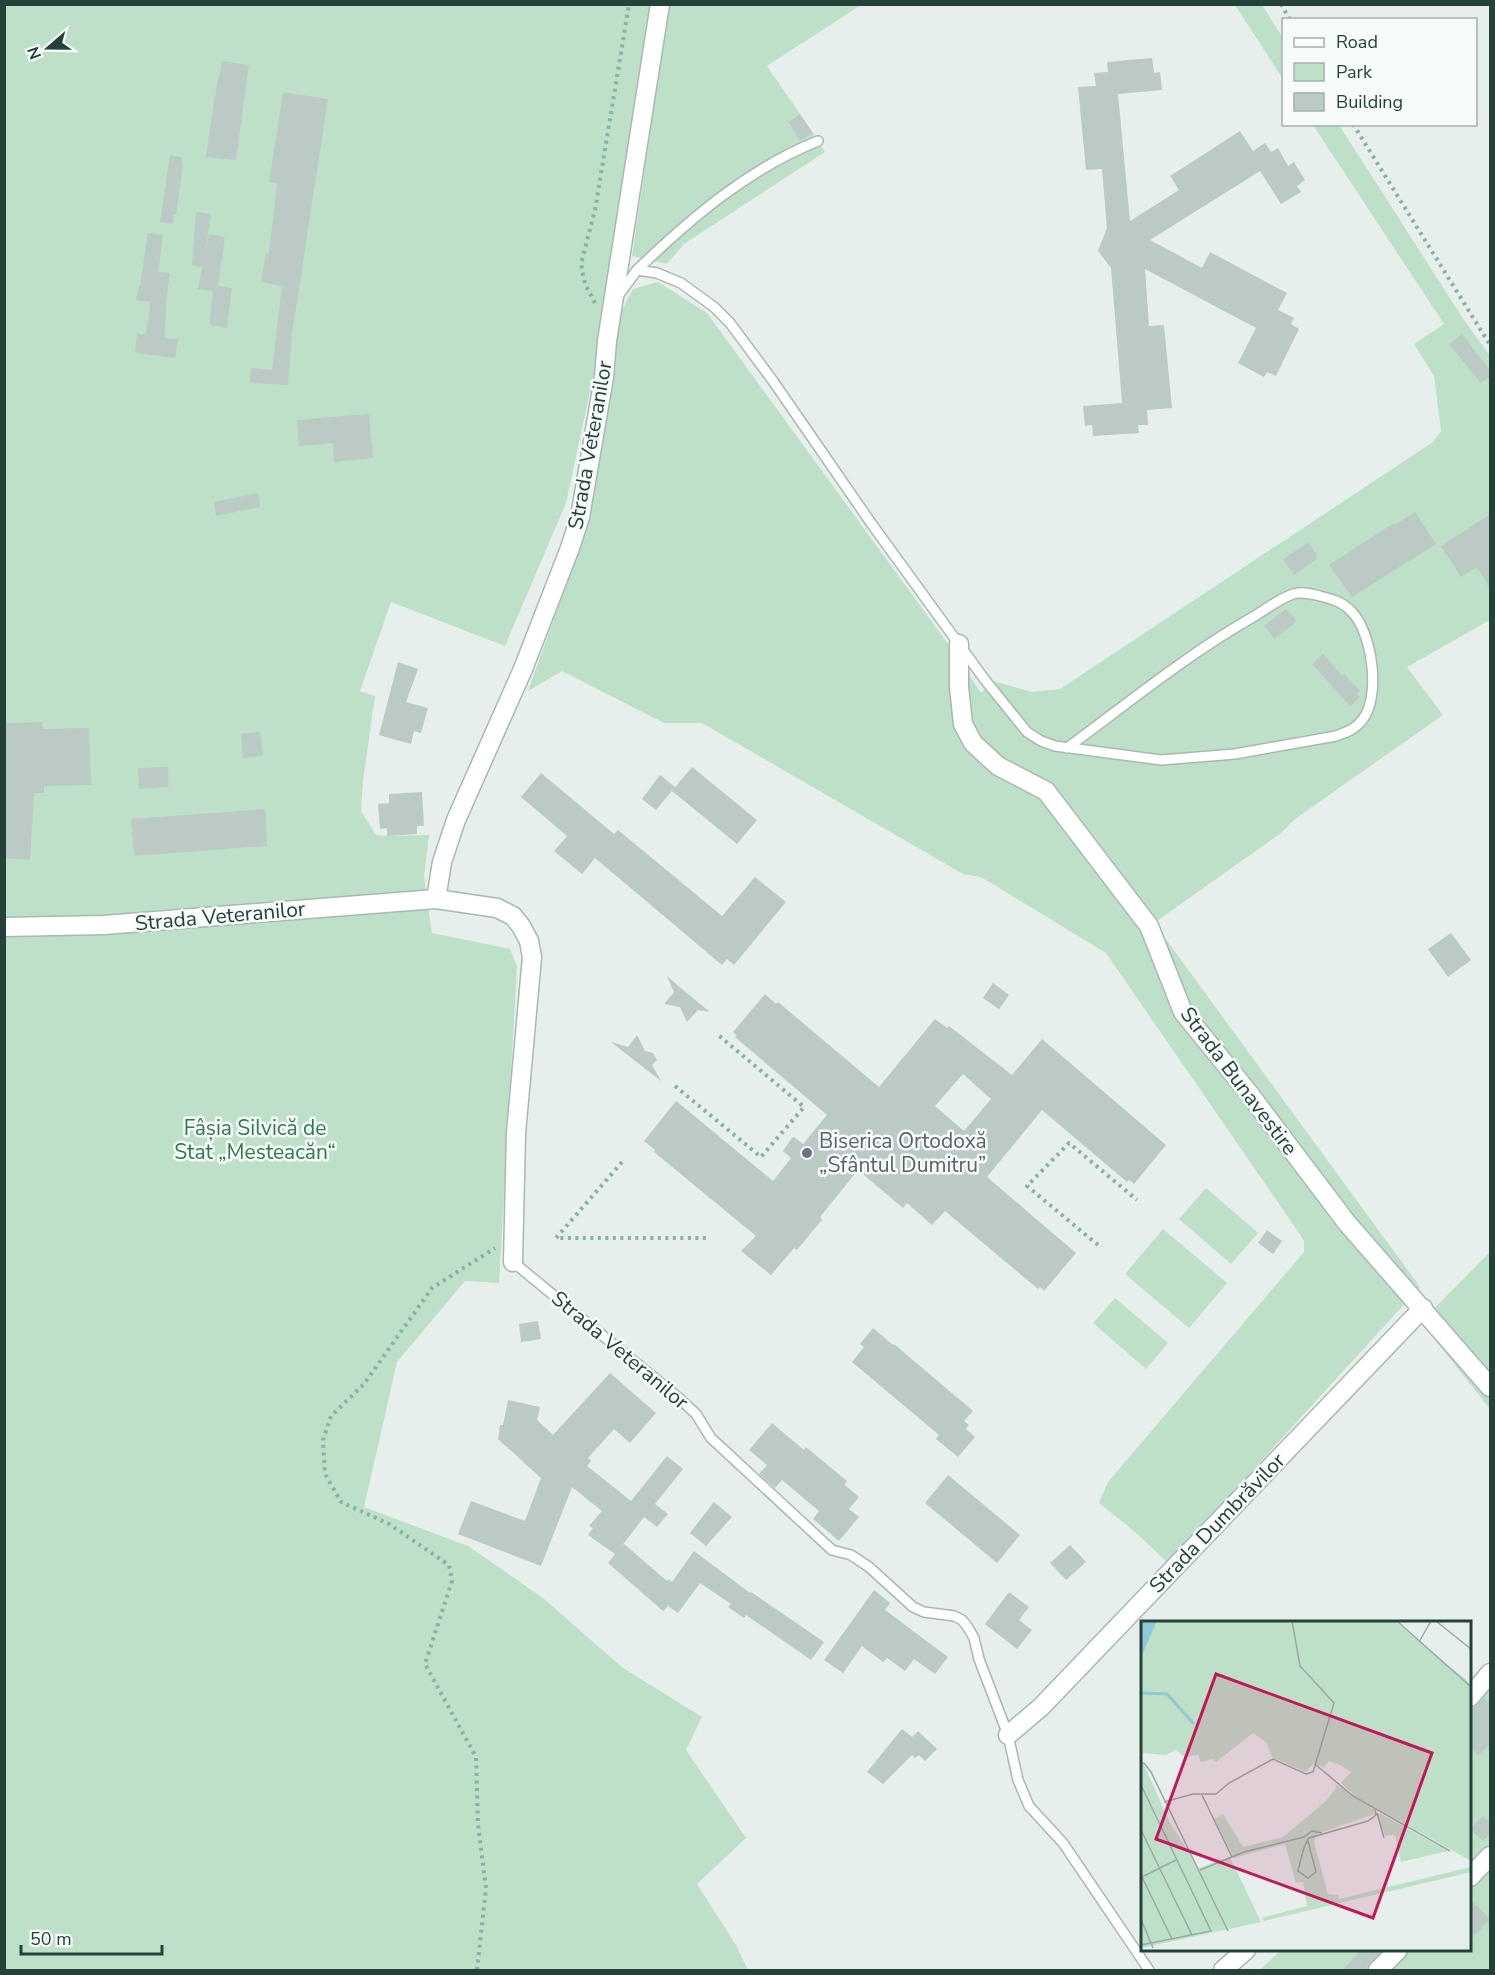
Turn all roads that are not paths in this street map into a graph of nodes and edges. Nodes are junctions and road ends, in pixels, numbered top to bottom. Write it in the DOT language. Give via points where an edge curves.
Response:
graph roads {
  1 [pos="660,4"];
  2 [pos="818,141"];
  3 [pos="637,270"];
  4 [pos="604,303"];
  5 [pos="959,644"];
  6 [pos="1067,747"];
  7 [pos="436,899"];
  8 [pos="4,927"];
  9 [pos="513,1262"];
  10 [pos="1423,1308"];
  11 [pos="1491,1387"];
  12 [pos="1491,1674"];
  13 [pos="1471,1696"];
  14 [pos="1008,1735"];
  15 [pos="1491,1856"];
  16 [pos="1471,1876"];
  17 [pos="1245,1951"];
  18 [pos="1397,1951"];
  19 [pos="1149,1971"];
  20 [pos="1224,1971"];
  21 [pos="1378,1971"];
  1 -- 4 [label="street, Strada Veteranilor" via="623,246"];
  2 -- 3 [label="lane" via="788,153 742,181 705,208"];
  3 -- 4 [label="lane" via="628,284"];
  3 -- 5 [label="lane" via="681,283 730,323"];
  4 -- 7 [label="street, Strada Veteranilor" via="604,377 580,517 523,669 456,820 442,862"];
  5 -- 6 [label="lane" via="1027,732 1041,741"];
  5 -- 10 [label="street, Strada Bunavestire" via="963,724 973,743 998,766 1046,790 1149,926 1183,1012 1347,1223"];
  6 -- 6 [label="lane" via="1225,633 1294,593 1337,600 1354,614 1364,634 1372,660 1372,693 1364,719 1352,730 1235,754 1161,760"];
  7 -- 8 [label="street, Strada Veteranilor" via="104,925"];
  7 -- 9 [label="street, Strada Veteranilor" via="497,908 513,916 529,940 532,957 516,1133"];
  9 -- 14 [label="lane, Strada Veteranilor" via="680,1399 696,1414 711,1438 832,1550 851,1555 869,1567 913,1607 962,1620 974,1638"];
  10 -- 11 [label="street, Strada Bunavestire"];
  10 -- 14 [label="street, Strada Dumbrăvilor" via="1041,1707"];
  12 -- 13 [label="street"];
  14 -- 19 [label="lane" via="1018,1780 1029,1806 1063,1843"];
  15 -- 16 [label="street"];
  17 -- 20 [label="street"];
  18 -- 21 [label="street"];
}
